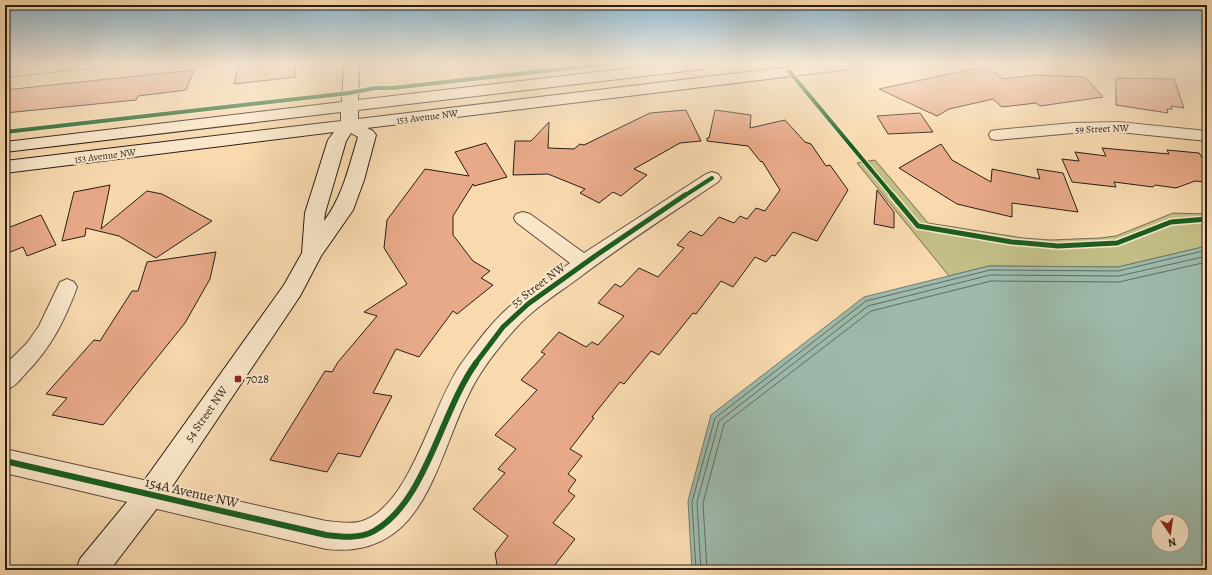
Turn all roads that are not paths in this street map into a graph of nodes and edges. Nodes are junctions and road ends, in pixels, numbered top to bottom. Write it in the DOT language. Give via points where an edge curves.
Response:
graph roads {
  1 [pos="350,91"];
  2 [pos="520,91"];
  3 [pos="591,91"];
  4 [pos="349,116"];
  5 [pos="997,135"];
  6 [pos="1207,136"];
  7 [pos="5,147"];
  8 [pos="5,167"];
  9 [pos="712,178"];
  10 [pos="523,218"];
  11 [pos="312,253"];
  12 [pos="583,263"];
  13 [pos="67,287"];
  14 [pos="5,380"];
  15 [pos="5,461"];
  16 [pos="151,494"];
  17 [pos="374,531"];
  18 [pos="91,570"];
  1 -- 4 [label="main road"];
  2 -- 4 [label="main road, 153 Avenue NW"];
  3 -- 4 [label="main road, 153 Avenue NW"];
  4 -- 7 [label="main road, 153 Avenue NW"];
  4 -- 8 [label="main road, 153 Avenue NW"];
  4 -- 11 [label="main road, 54 Street NW" via="337,140 315,213"];
  4 -- 11 [label="main road, 54 Street NW" via="367,135 362,157 343,210"];
  5 -- 6 [label="street, 59 Street NW" via="1118,127 1168,130"];
  9 -- 12 [label="street, 55 Street NW"];
  10 -- 12 [label="street, 55 Street NW"];
  11 -- 16 [label="main road, 54 Street NW" via="292,290"];
  12 -- 17 [label="street, 55 Street NW" via="510,320 481,355 456,394 403,508"];
  13 -- 14 [label="street" via="44,337"];
  15 -- 16 [label="street, 154A Avenue NW"];
  16 -- 17 [label="street, 154A Avenue NW" via="326,535 355,536"];
  16 -- 18 [label="main road, 54 Street NW"];
}
